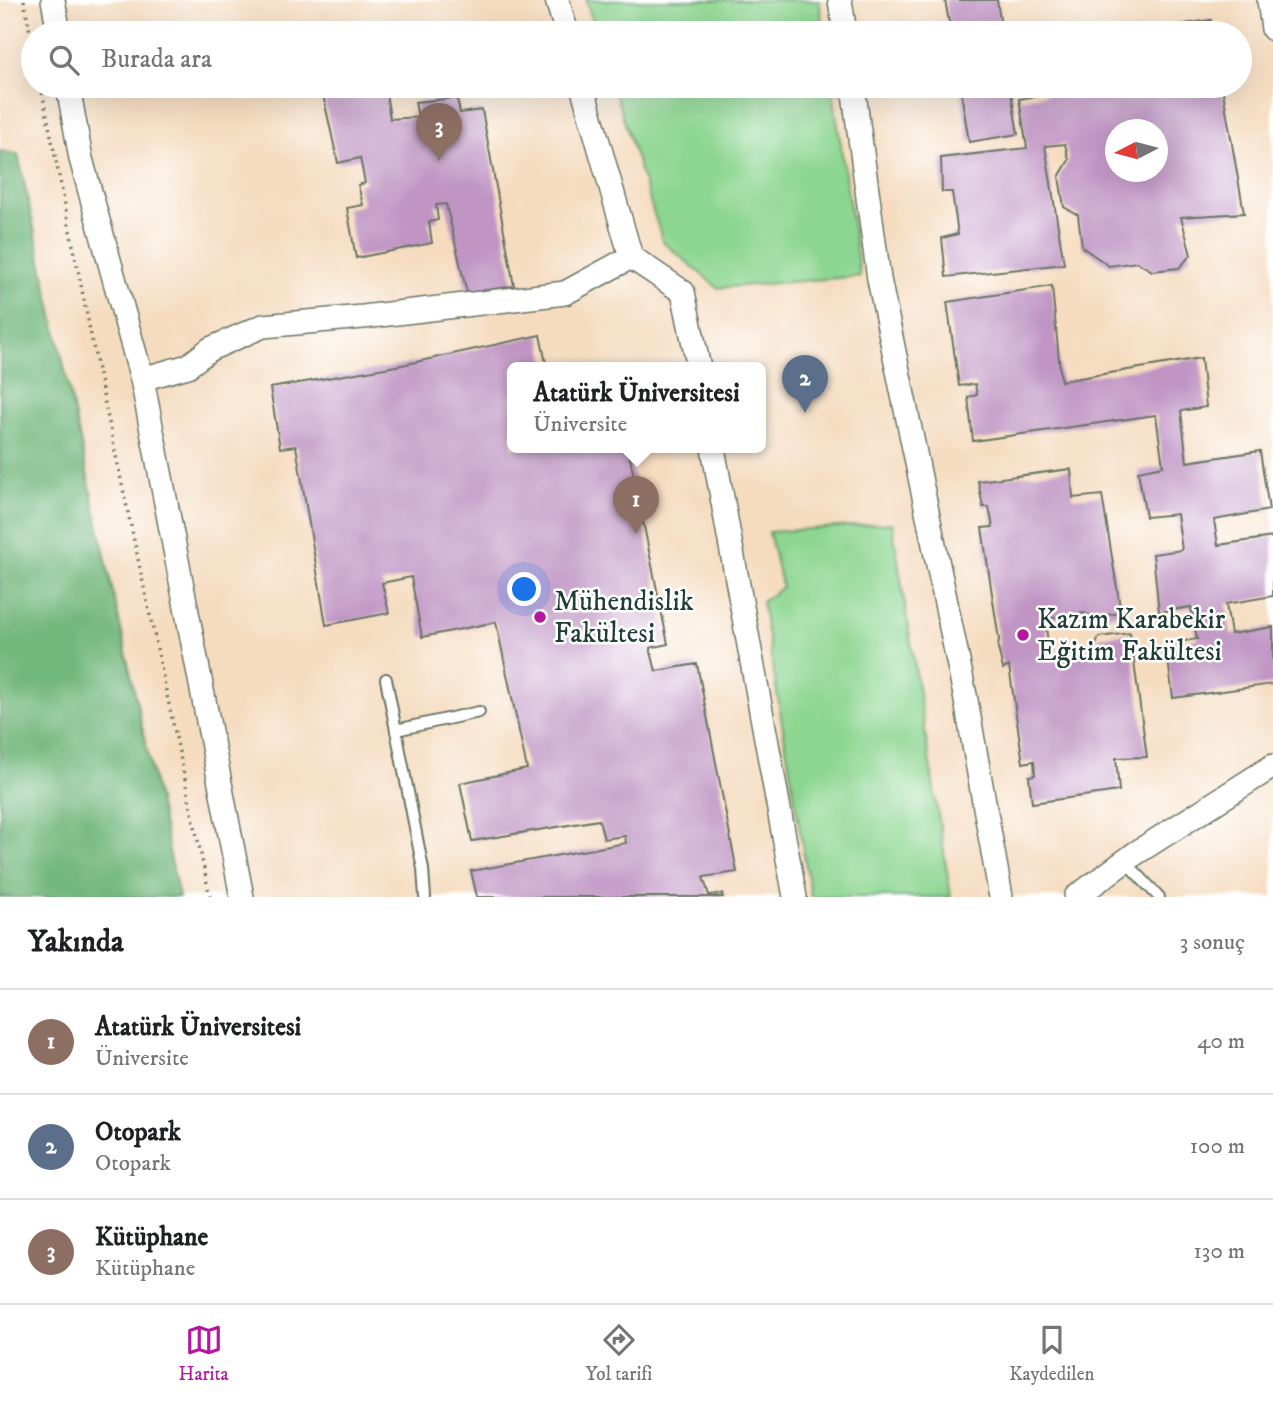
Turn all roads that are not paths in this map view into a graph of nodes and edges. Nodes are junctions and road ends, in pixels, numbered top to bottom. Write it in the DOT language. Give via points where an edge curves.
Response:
graph roads {
  1 [pos="53,0"];
  2 [pos="557,0"];
  3 [pos="840,0"];
  4 [pos="1269,0"];
  5 [pos="57,21"];
  6 [pos="563,21"];
  7 [pos="843,21"];
  8 [pos="1273,29"];
  9 [pos="70,98"];
  10 [pos="585,98"];
  11 [pos="855,98"];
  12 [pos="631,257"];
  13 [pos="698,362"];
  14 [pos="142,379"];
  15 [pos="714,453"];
  16 [pos="386,679"];
  17 [pos="479,712"];
  18 [pos="396,730"];
  19 [pos="1273,766"];
  20 [pos="1125,861"];
  21 [pos="242,897"];
  22 [pos="425,897"];
  23 [pos="795,897"];
  24 [pos="1001,897"];
  25 [pos="1076,897"];
  26 [pos="1159,897"];
  1 -- 5 [label="street"];
  2 -- 6 [label="street"];
  3 -- 7 [label="street"];
  4 -- 8 [label="street"];
  9 -- 14 [label="street" via="81,159"];
  10 -- 12 [label="street"];
  11 -- 24 [label="street" via="879,279 965,695"];
  12 -- 13 [label="street" via="683,292"];
  12 -- 14 [label="street" via="565,293 263,326 210,349 188,366"];
  14 -- 21 [label="street"];
  15 -- 23 [label="street"];
  16 -- 18 [label="lane"];
  17 -- 18 [label="lane"];
  18 -- 22 [label="lane"];
  19 -- 20 [label="street"];
  20 -- 25 [label="street"];
  20 -- 26 [label="lane"];
}
